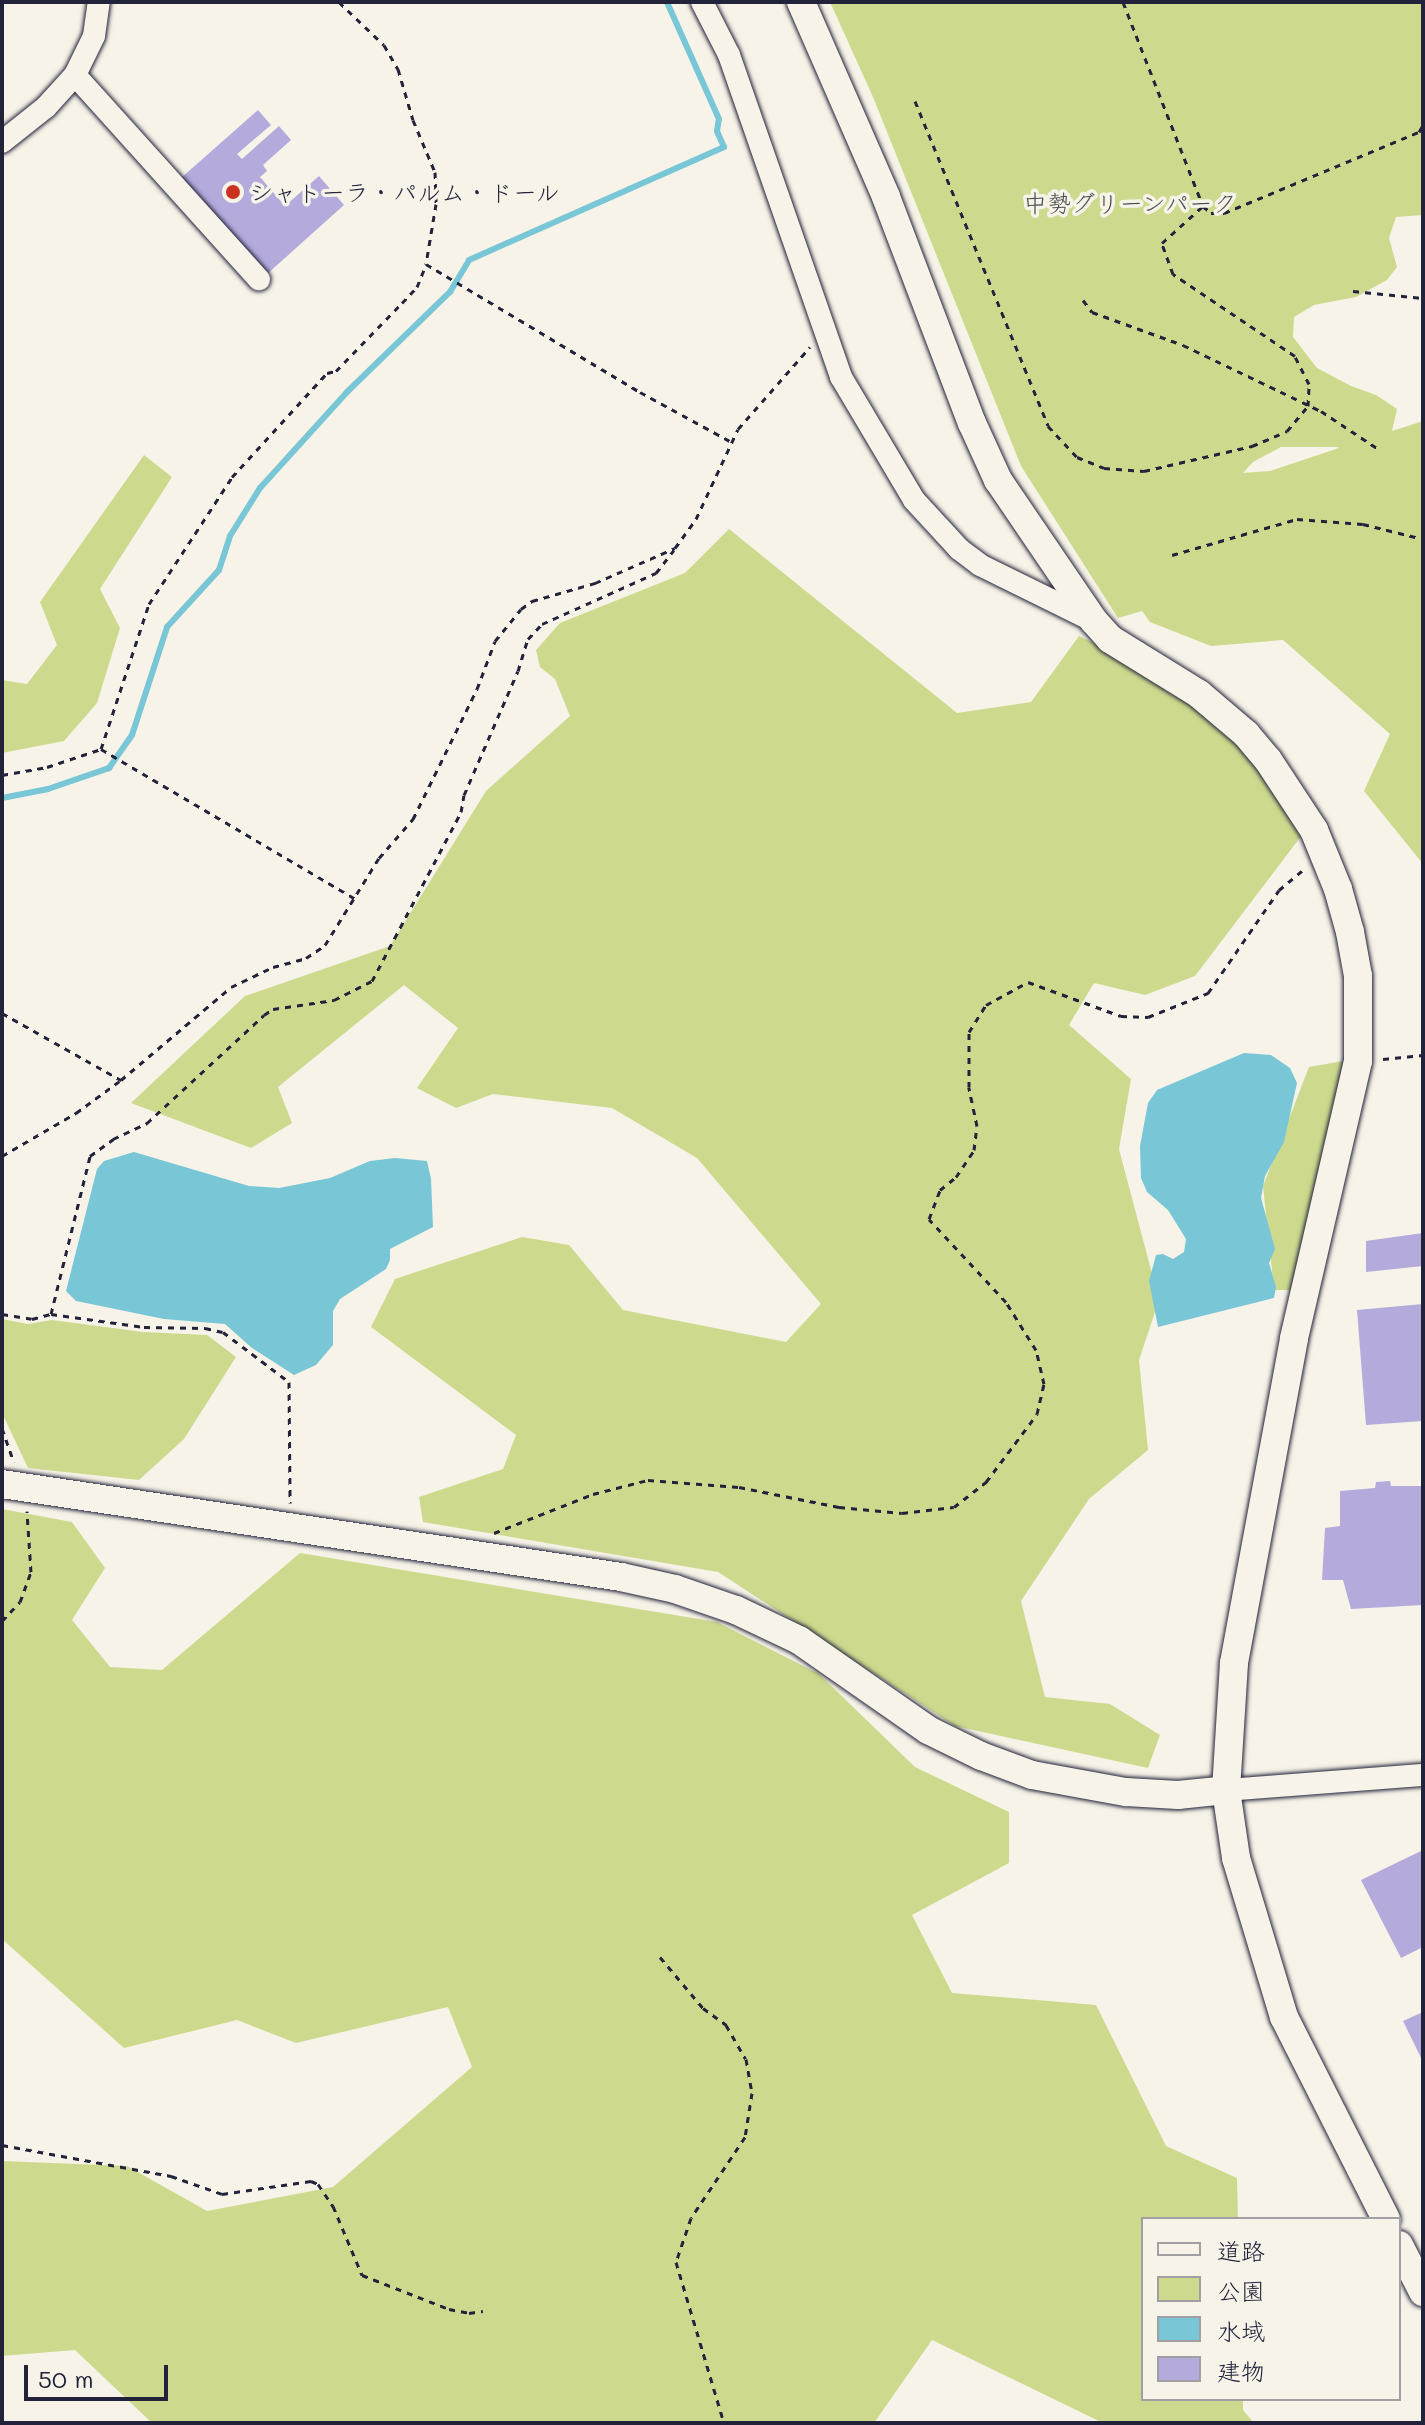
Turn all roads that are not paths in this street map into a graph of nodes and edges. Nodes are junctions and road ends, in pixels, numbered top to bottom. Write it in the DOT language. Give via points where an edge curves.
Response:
graph roads {
  1 [pos="99,2"];
  2 [pos="702,2"];
  3 [pos="801,2"];
  4 [pos="75,75"];
  5 [pos="2,142"];
  6 [pos="259,279"];
  7 [pos="1094,621"];
  8 [pos="14,1486"];
  9 [pos="1423,1775"];
  10 [pos="1226,1790"];
  11 [pos="1385,2217"];
  12 [pos="1401,2249"];
  13 [pos="1423,2292"];
  1 -- 4 [label="street" via="94,36"];
  2 -- 7 [label="street" via="729,55 841,377 914,500 980,565"];
  3 -- 7 [label="street" via="886,197 998,480"];
  4 -- 5 [label="street" via="53,101"];
  4 -- 6 [label="street"];
  7 -- 10 [label="street" via="1130,652 1199,694 1246,734 1284,781 1324,852 1358,976 1358,1061 1294,1339 1234,1663"];
  8 -- 10 [label="street" via="675,1589 736,1610 833,1661 928,1730 1032,1775 1126,1792 1178,1795"];
  9 -- 10 [label="street"];
  10 -- 11 [label="street" via="1236,1858 1284,2017"];
  12 -- 13 [label="street"];
}
